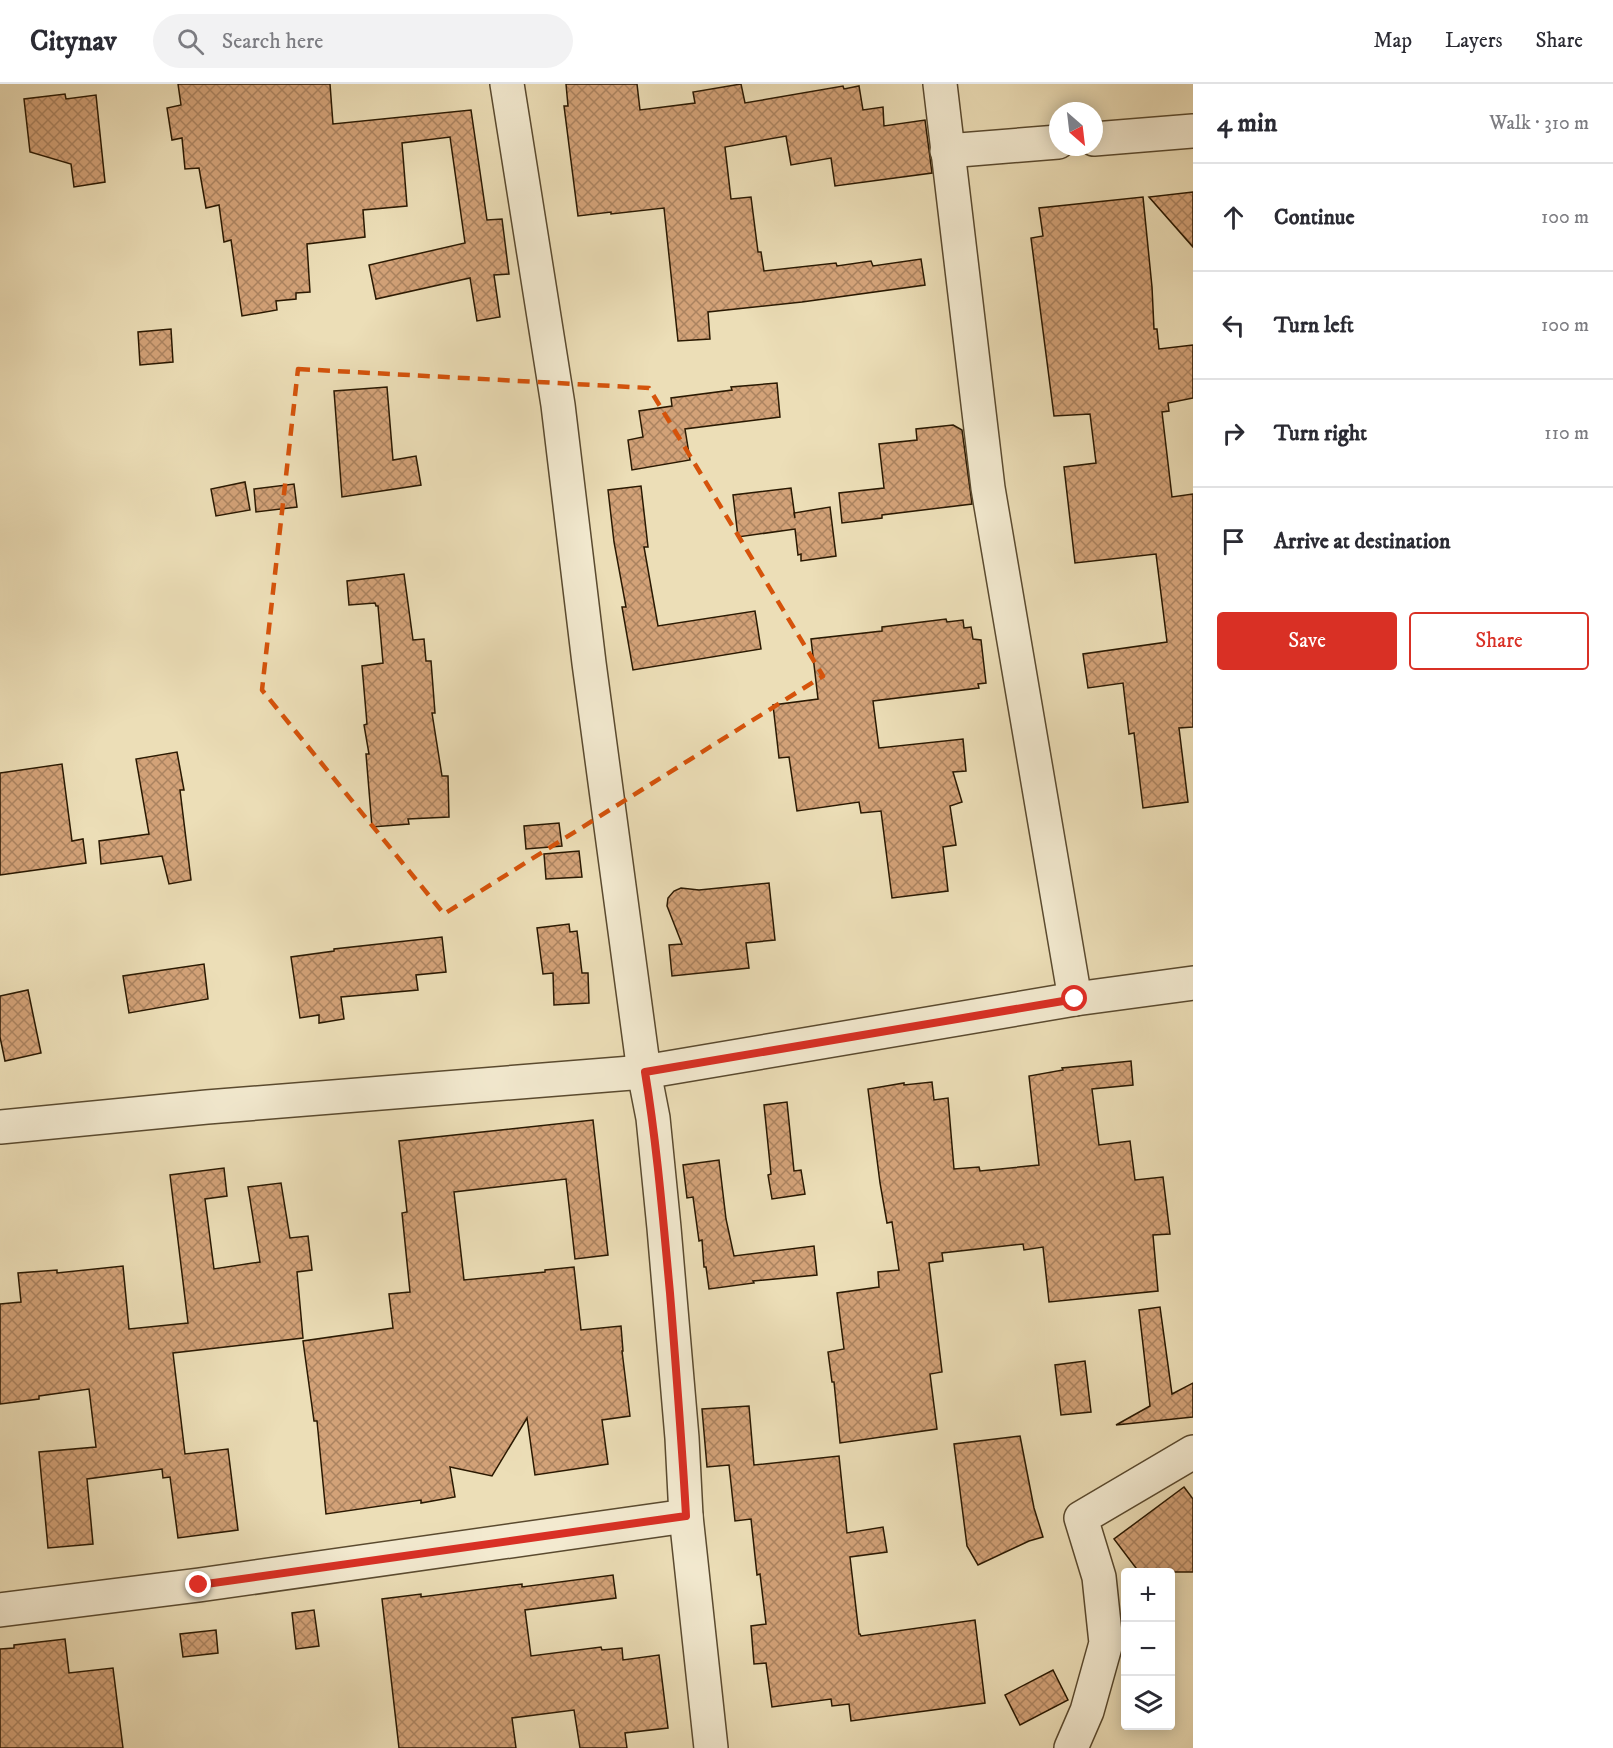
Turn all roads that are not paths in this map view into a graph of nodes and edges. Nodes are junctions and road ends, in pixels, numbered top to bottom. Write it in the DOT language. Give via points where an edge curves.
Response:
graph roads {
  1 [pos="507,84"];
  2 [pos="940,84"];
  3 [pos="1193,131"];
  4 [pos="1103,138"];
  5 [pos="1049,143"];
  6 [pos="947,151"];
  7 [pos="1193,983"];
  8 [pos="1075,999"];
  9 [pos="645,1072"];
  10 [pos="0,1127"];
  11 [pos="1193,1452"];
  12 [pos="686,1516"];
  13 [pos="0,1610"];
  14 [pos="711,1748"];
  15 [pos="1071,1748"];
  1 -- 9 [label="street" via="558,405"];
  2 -- 6 [label="street"];
  3 -- 4 [label="street"];
  5 -- 6 [label="street"];
  6 -- 8 [label="street" via="988,488"];
  7 -- 8 [label="street"];
  8 -- 9 [label="street"];
  9 -- 10 [label="street"];
  9 -- 12 [label="street" via="664,1228"];
  11 -- 15 [label="street" via="1080,1518 1099,1577 1106,1643 1087,1711"];
  12 -- 13 [label="street"];
  12 -- 14 [label="street"];
}
